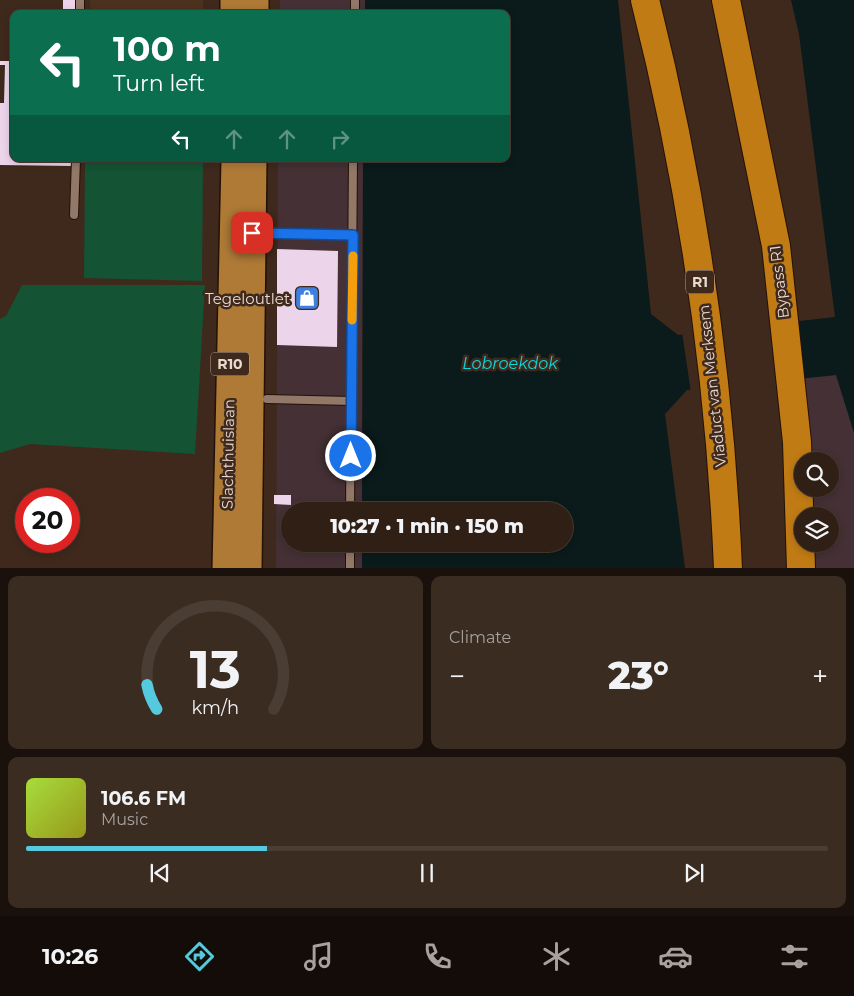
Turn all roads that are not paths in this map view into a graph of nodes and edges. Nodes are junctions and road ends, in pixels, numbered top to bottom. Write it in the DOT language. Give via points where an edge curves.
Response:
graph roads {
  1 [pos="645,0"];
  2 [pos="726,0"];
  3 [pos="76,162"];
  4 [pos="234,162"];
  5 [pos="254,162"];
  6 [pos="353,162"];
  7 [pos="74,215"];
  8 [pos="252,233"];
  9 [pos="353,235"];
  10 [pos="268,399"];
  11 [pos="351,401"];
  12 [pos="350,502"];
  13 [pos="350,552"];
  14 [pos="225,568"];
  15 [pos="249,568"];
  16 [pos="350,568"];
  17 [pos="728,568"];
  18 [pos="801,568"];
  1 -- 17 [label="highway, Viaduct van Merksem / R1" via="693,226 715,394"];
  2 -- 18 [label="highway, Bypass R1" via="776,246 797,442"];
  3 -- 7 [label="lane"];
  4 -- 14 [label="main road, Slachthuislaan / R10"];
  5 -- 8 [label="main road, Slachthuislaan / R10"];
  6 -- 9 [label="lane"];
  8 -- 9 [label="lane"];
  8 -- 15 [label="main road, Slachthuislaan / R10"];
  9 -- 11 [label="lane"];
  10 -- 11 [label="lane"];
  11 -- 12 [label="lane"];
  13 -- 16 [label="lane"];
}
